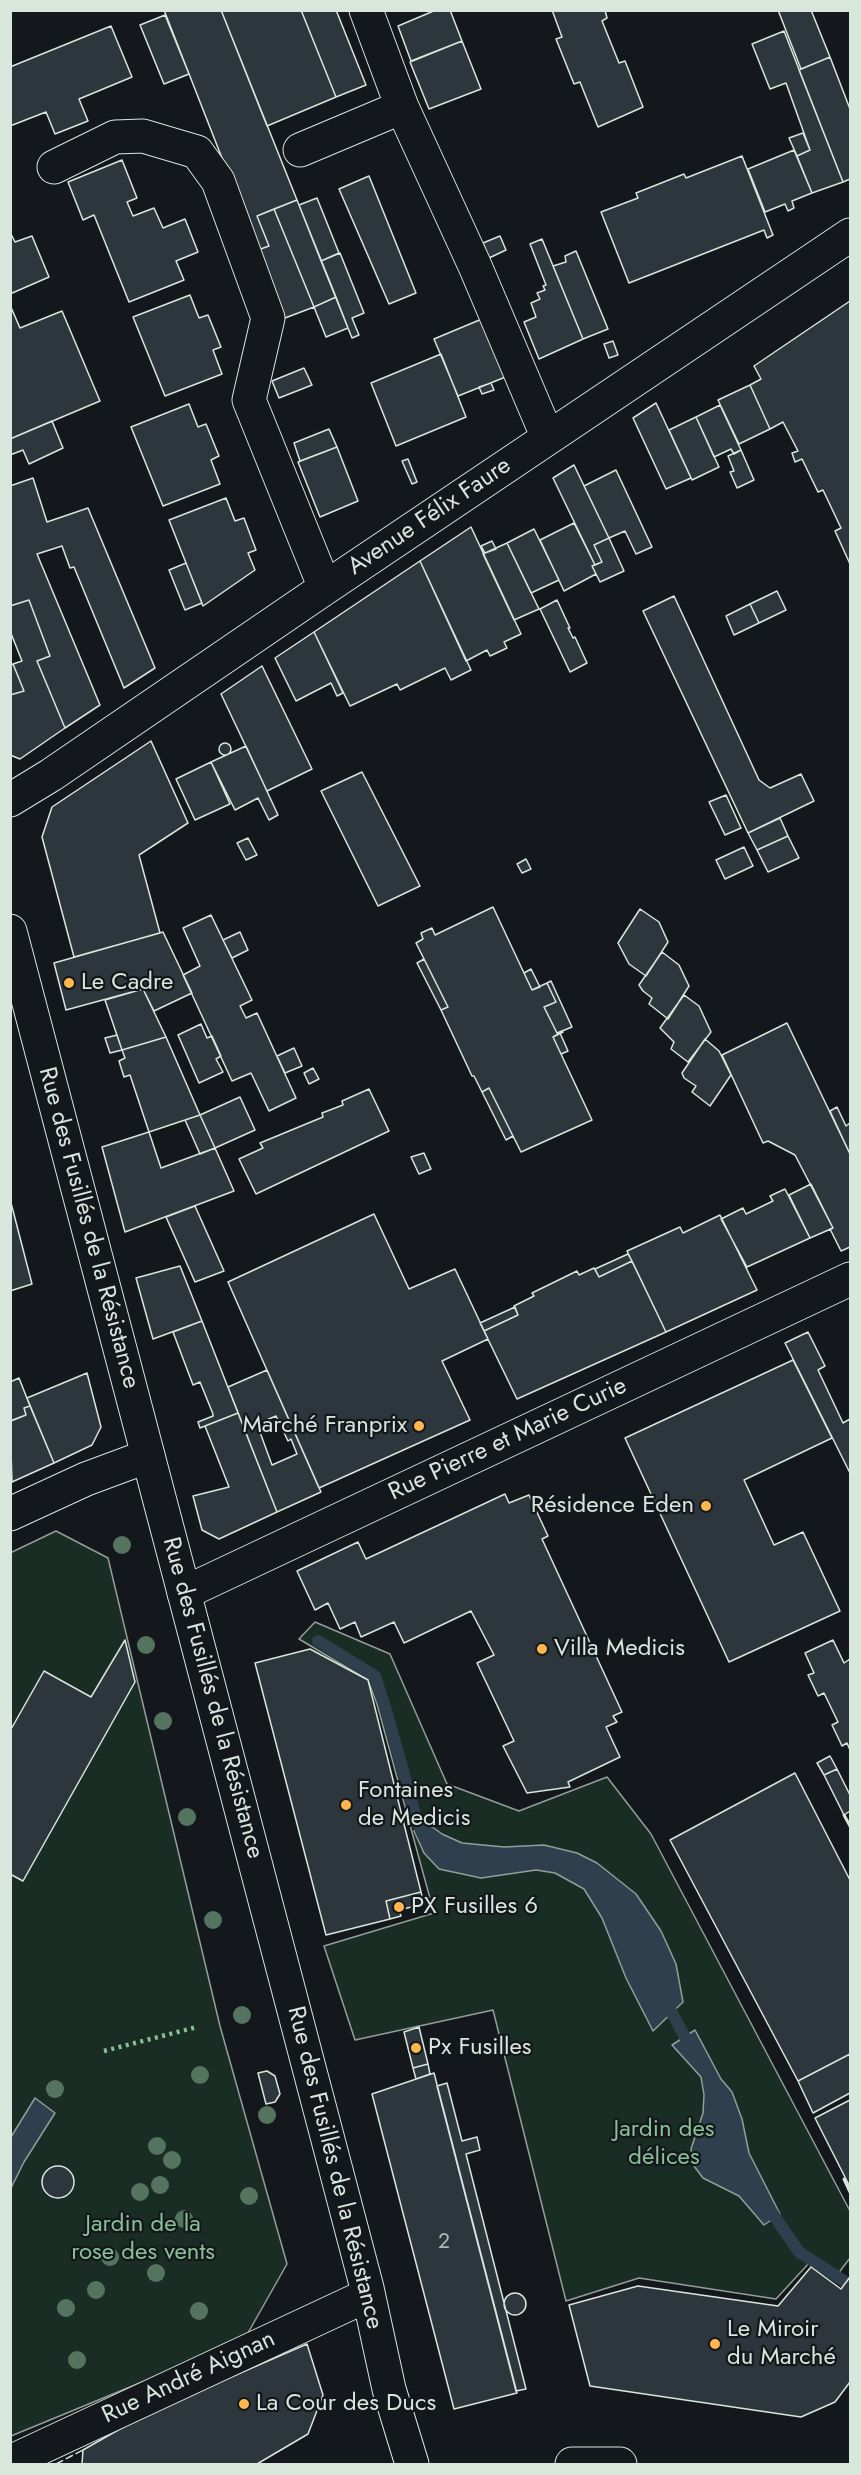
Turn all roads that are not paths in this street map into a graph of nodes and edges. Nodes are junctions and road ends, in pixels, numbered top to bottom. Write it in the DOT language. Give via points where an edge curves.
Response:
graph roads {
  1 [pos="366,10"];
  2 [pos="402,107"];
  3 [pos="300,150"];
  4 [pos="54,166"];
  5 [pos="850,235"];
  6 [pos="548,438"];
  7 [pos="325,588"];
  8 [pos="10,800"];
  9 [pos="10,931"];
  10 [pos="842,1283"];
  11 [pos="148,1456"];
  12 [pos="10,1514"];
  13 [pos="184,1593"];
  14 [pos="368,2295"];
  15 [pos="10,2462"];
  16 [pos="412,2464"];
  17 [pos="572,2464"];
  18 [pos="620,2464"];
  1 -- 2 [label="street"];
  2 -- 3 [label="street"];
  2 -- 6 [label="street"];
  4 -- 7 [label="street" via="115,137 142,136 197,152 218,181 268,318 249,400"];
  5 -- 6 [label="street, Avenue Félix Faure"];
  6 -- 7 [label="street, Avenue Félix Faure"];
  7 -- 8 [label="street, Avenue Félix Faure"];
  9 -- 11 [label="street, Rue des Fusillés de la Résistance"];
  10 -- 13 [label="street, Rue Pierre et Marie Curie"];
  11 -- 12 [label="street"];
  11 -- 13 [label="street, Rue des Fusillés de la Résistance"];
  13 -- 14 [label="street, Rue des Fusillés de la Résistance"];
  14 -- 15 [label="street, Rue André Aignan"];
  14 -- 16 [label="street, Rue des Fusillés de la Résistance" via="388,2389"];
  17 -- 18 [label="street"];
}
